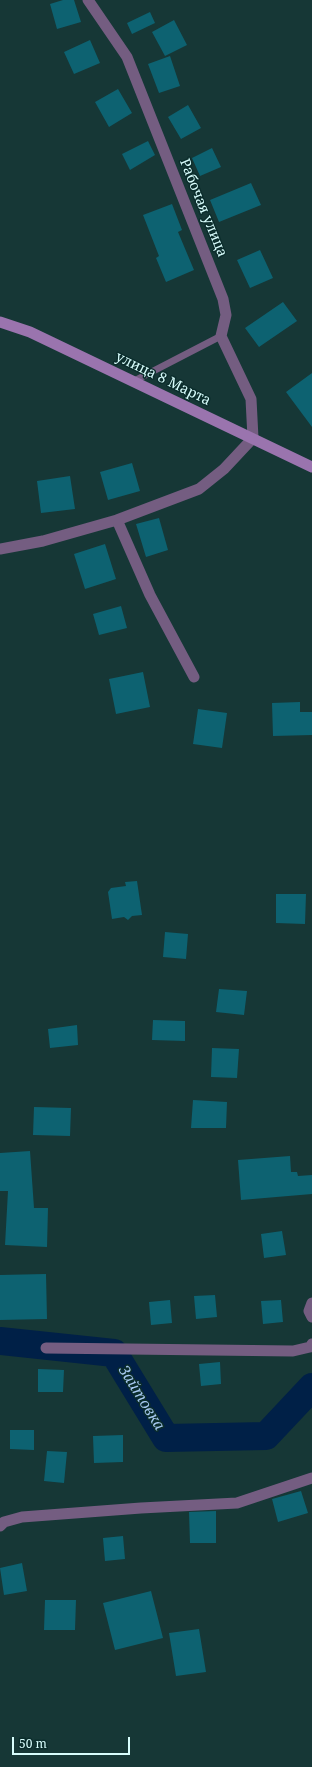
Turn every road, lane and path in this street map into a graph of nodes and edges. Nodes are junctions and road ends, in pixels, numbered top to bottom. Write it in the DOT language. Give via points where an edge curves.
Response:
graph roads {
  1 [pos="88,0"];
  2 [pos="0,322"];
  3 [pos="222,336"];
  4 [pos="134,381"];
  5 [pos="252,438"];
  6 [pos="312,467"];
  7 [pos="117,520"];
  8 [pos="0,549"];
  9 [pos="194,677"];
  10 [pos="312,1303"];
  11 [pos="312,1317"];
  12 [pos="312,1344"];
  13 [pos="46,1348"];
  14 [pos="312,1478"];
  15 [pos="0,1526"];
  1 -- 3 [label="street, Рабочая улица" via="127,57 223,299 226,315"];
  2 -- 4 [label="main road, улица 8 Марта" via="30,332"];
  3 -- 4 [label="lane"];
  3 -- 5 [label="street" via="251,399"];
  4 -- 5 [label="main road, улица 8 Марта"];
  5 -- 6 [label="main road, улица 8 Марта"];
  5 -- 7 [label="street" via="224,469 199,489"];
  7 -- 8 [label="street" via="43,541"];
  7 -- 9 [label="street" via="150,595"];
  10 -- 11 [label="street"];
  12 -- 13 [label="street" via="310,1347 293,1351"];
  14 -- 15 [label="street" via="237,1503 22,1517 4,1522"];
}
